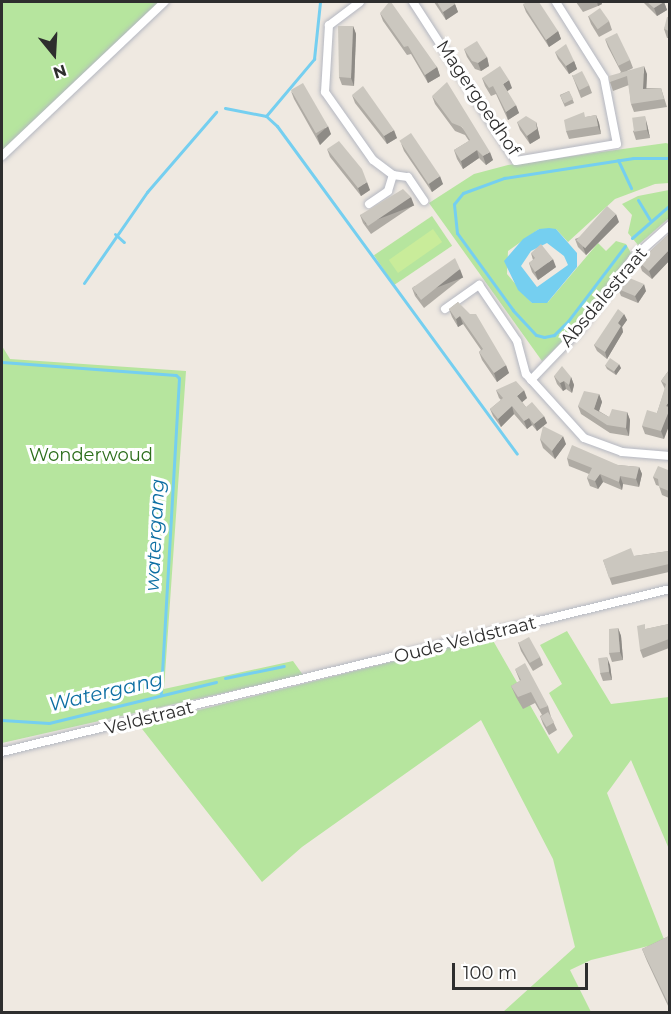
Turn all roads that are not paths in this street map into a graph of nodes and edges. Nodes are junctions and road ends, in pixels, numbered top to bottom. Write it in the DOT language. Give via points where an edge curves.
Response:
graph roads {
  1 [pos="164,2"];
  2 [pos="360,2"];
  3 [pos="413,2"];
  4 [pos="556,2"];
  5 [pos="2,156"];
  6 [pos="393,175"];
  7 [pos="424,201"];
  8 [pos="369,204"];
  9 [pos="669,225"];
  10 [pos="445,309"];
  11 [pos="531,380"];
  12 [pos="669,456"];
  13 [pos="669,589"];
  14 [pos="669,595"];
  15 [pos="635,599"];
  16 [pos="296,682"];
  17 [pos="2,752"];
  1 -- 5 [label="street"];
  2 -- 6 [label="street" via="328,25 326,92 372,160"];
  3 -- 4 [label="street, Magergoedhof" via="516,161 617,144 604,78"];
  6 -- 7 [label="street" via="408,177"];
  6 -- 8 [label="street" via="388,190"];
  9 -- 11 [label="street, Absdalestraat" via="633,258 579,330"];
  10 -- 11 [label="street" via="479,285 517,341"];
  11 -- 12 [label="street" via="584,438 622,452"];
  13 -- 15 [label="street, Oude Veldstraat"];
  14 -- 15 [label="street, Oude Veldstraat"];
  15 -- 16 [label="street, Oude Veldstraat"];
  16 -- 17 [label="street, Veldstraat"];
}
